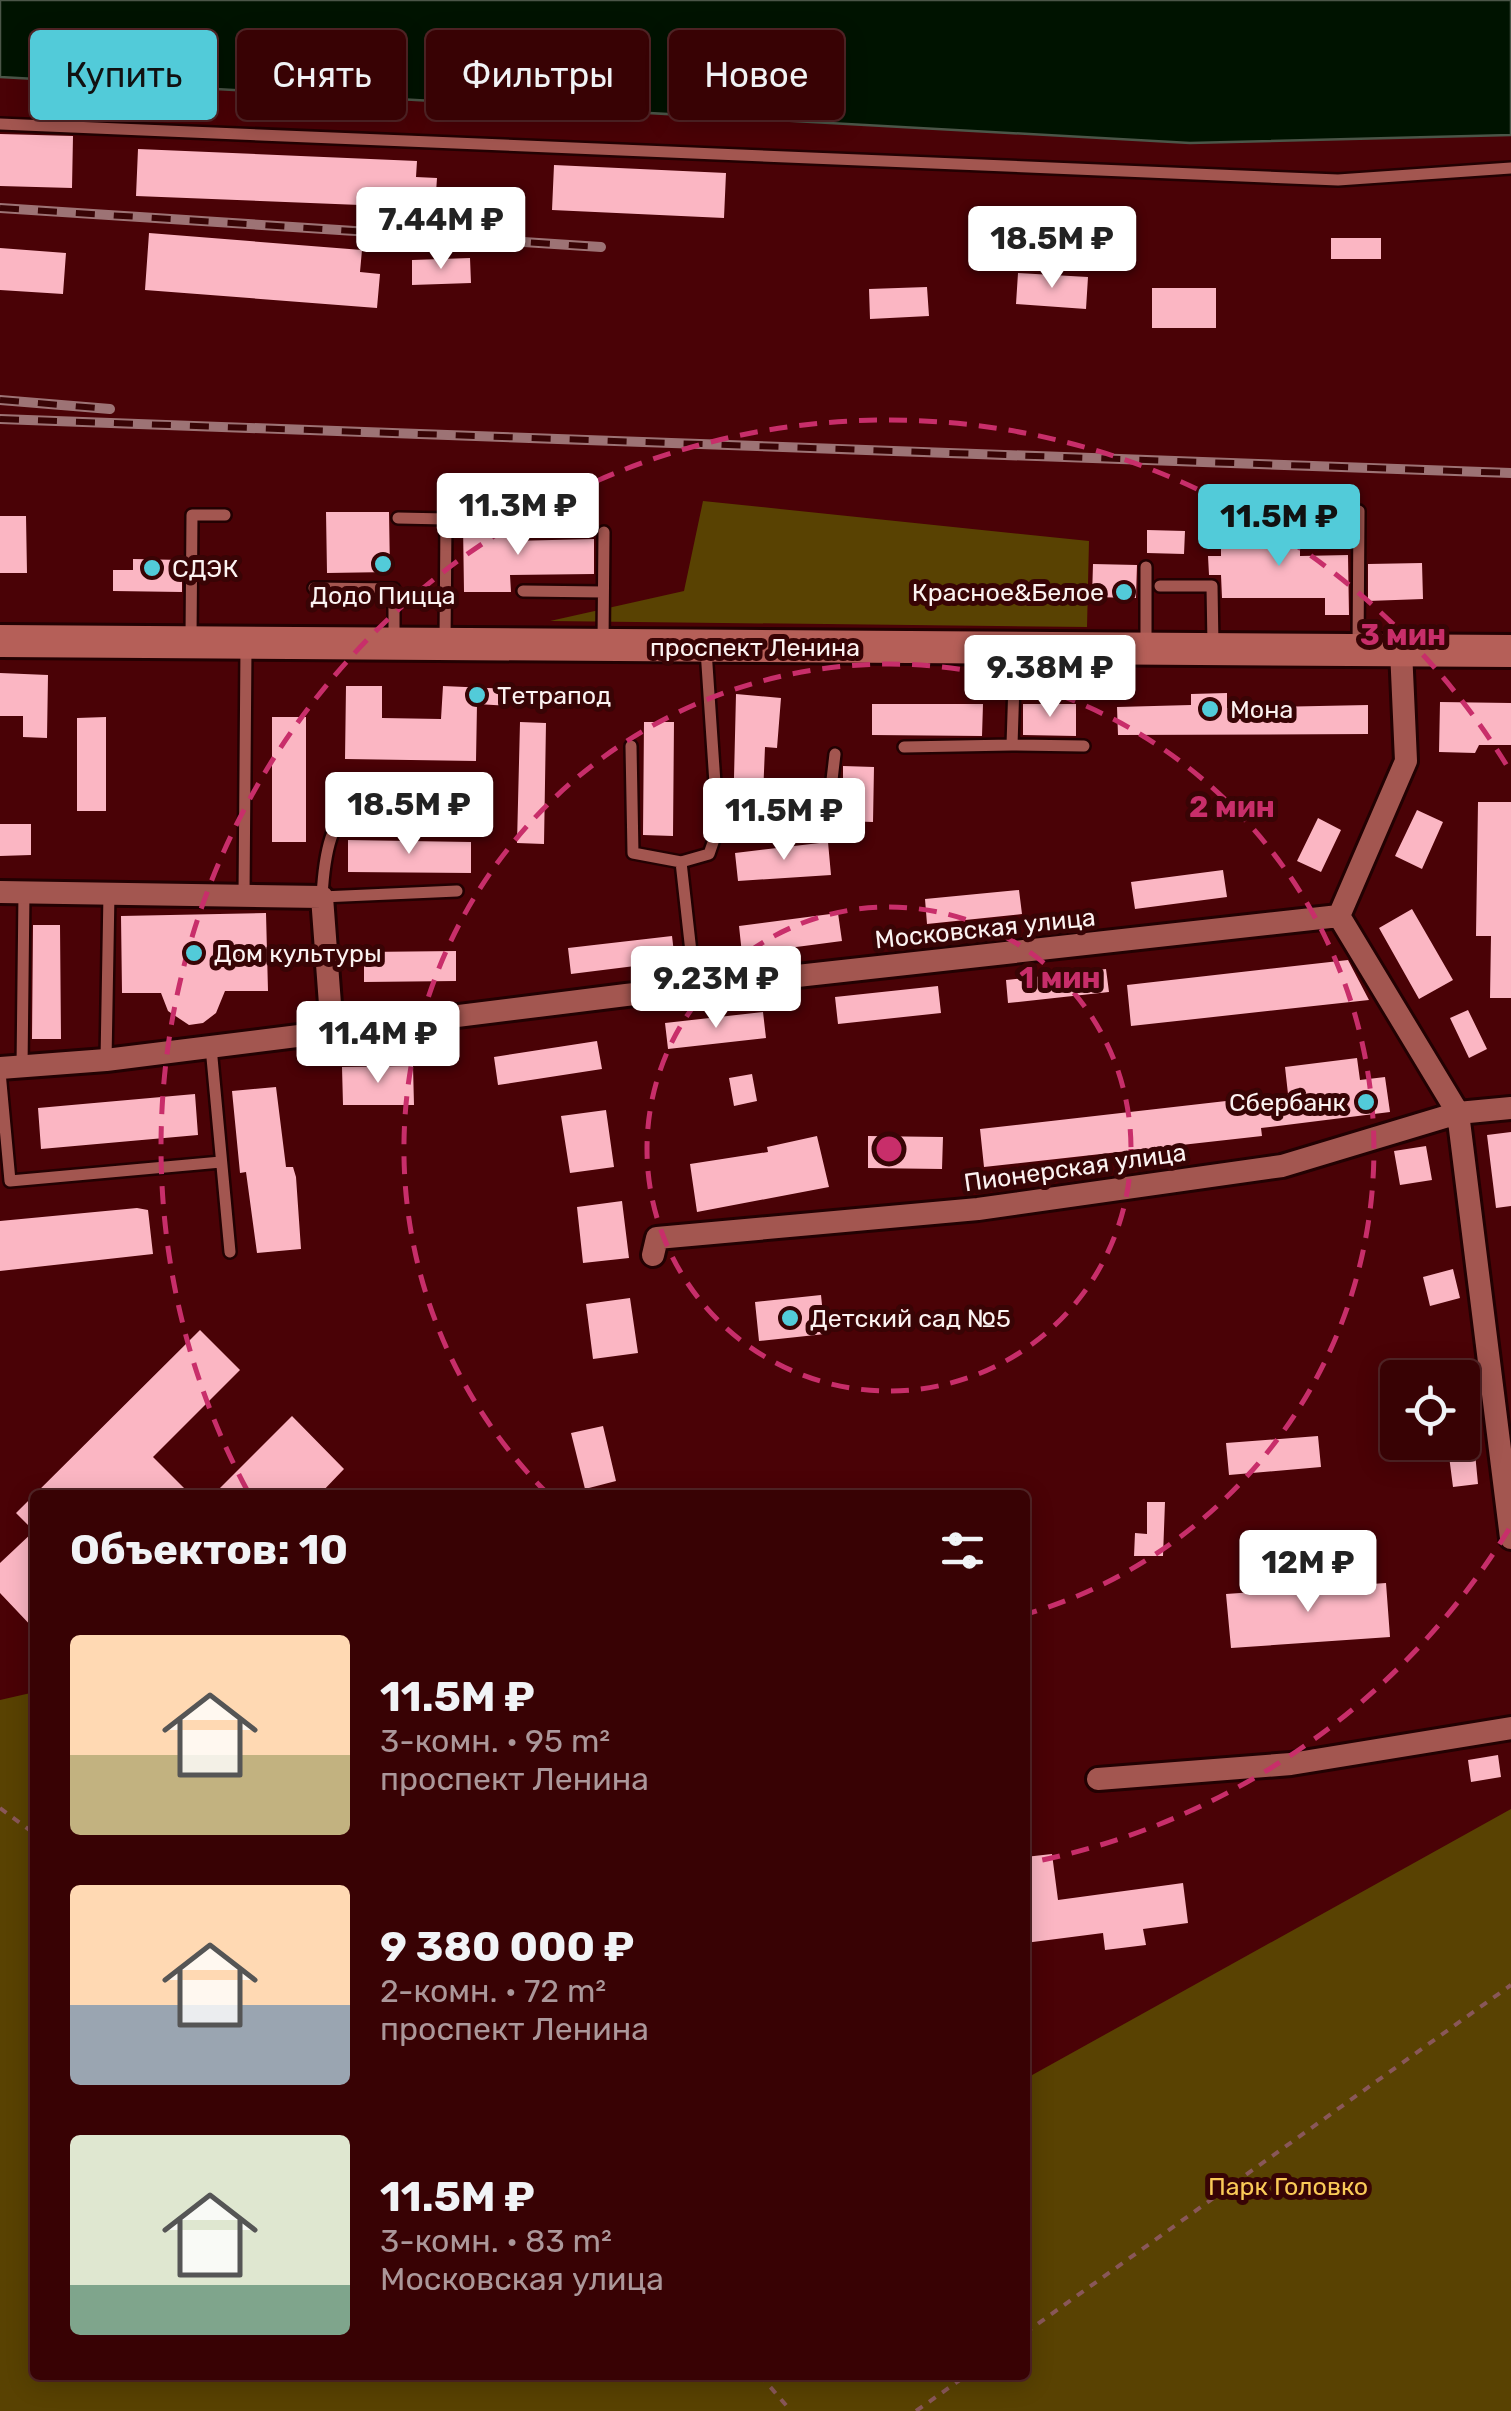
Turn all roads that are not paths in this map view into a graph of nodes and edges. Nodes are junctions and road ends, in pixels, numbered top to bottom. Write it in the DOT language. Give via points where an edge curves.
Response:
graph roads {
  1 [pos="0,124"];
  2 [pos="1511,168"];
  3 [pos="1232,510"];
  4 [pos="225,515"];
  5 [pos="398,518"];
  6 [pos="604,532"];
  7 [pos="1146,567"];
  8 [pos="1160,586"];
  9 [pos="314,588"];
  10 [pos="523,590"];
  11 [pos="603,592"];
  12 [pos="0,640"];
  13 [pos="191,642"];
  14 [pos="246,642"];
  15 [pos="394,644"];
  16 [pos="445,644"];
  17 [pos="603,646"];
  18 [pos="706,647"];
  19 [pos="1015,648"];
  20 [pos="1146,648"];
  21 [pos="1212,648"];
  22 [pos="1358,649"];
  23 [pos="1402,650"];
  24 [pos="1511,651"];
  25 [pos="1012,745"];
  26 [pos="631,746"];
  27 [pos="904,746"];
  28 [pos="1084,746"];
  29 [pos="835,754"];
  30 [pos="464,797"];
  31 [pos="718,828"];
  32 [pos="680,862"];
  33 [pos="457,891"];
  34 [pos="0,892"];
  35 [pos="24,892"];
  36 [pos="108,893"];
  37 [pos="244,896"];
  38 [pos="322,897"];
  39 [pos="1340,916"];
  40 [pos="695,988"];
  41 [pos="332,1032"];
  42 [pos="211,1046"];
  43 [pos="106,1060"];
  44 [pos="7,1069"];
  45 [pos="1511,1108"];
  46 [pos="1458,1113"];
  47 [pos="221,1162"];
  48 [pos="230,1252"];
  49 [pos="653,1255"];
  50 [pos="1511,1538"];
  51 [pos="1511,1728"];
  52 [pos="1098,1780"];
  1 -- 2 [label="lane" via="1338,180"];
  3 -- 22 [label="lane" via="1359,511"];
  4 -- 13 [label="lane" via="192,515"];
  5 -- 16 [label="lane" via="446,519"];
  6 -- 11 [label="lane"];
  7 -- 20 [label="lane"];
  8 -- 21 [label="lane" via="1212,586"];
  9 -- 15 [label="lane" via="394,589"];
  10 -- 11 [label="lane"];
  11 -- 17 [label="lane"];
  12 -- 13 [label="main road, проспект Ленина"];
  13 -- 14 [label="main road, проспект Ленина"];
  14 -- 15 [label="main road, проспект Ленина"];
  14 -- 37 [label="lane"];
  15 -- 16 [label="main road, проспект Ленина"];
  16 -- 17 [label="main road, проспект Ленина"];
  17 -- 18 [label="main road, проспект Ленина"];
  18 -- 19 [label="main road, проспект Ленина"];
  18 -- 31 [label="lane"];
  19 -- 20 [label="main road, проспект Ленина"];
  19 -- 25 [label="lane"];
  20 -- 21 [label="main road, проспект Ленина"];
  21 -- 22 [label="main road, проспект Ленина"];
  22 -- 23 [label="main road, проспект Ленина"];
  23 -- 24 [label="main road, проспект Ленина"];
  23 -- 39 [label="street" via="1406,760"];
  25 -- 27 [label="lane"];
  25 -- 28 [label="lane"];
  26 -- 32 [label="lane" via="633,854"];
  29 -- 31 [label="lane" via="829,806 800,832"];
  30 -- 38 [label="lane" via="366,797 342,815 324,849"];
  31 -- 32 [label="lane" via="709,854"];
  32 -- 40 [label="lane"];
  33 -- 38 [label="lane"];
  34 -- 35 [label="street"];
  35 -- 36 [label="street"];
  35 -- 44 [label="lane"];
  36 -- 37 [label="street"];
  36 -- 43 [label="lane"];
  37 -- 38 [label="street"];
  38 -- 41 [label="street"];
  39 -- 40 [label="street, Московская улица"];
  39 -- 46 [label="street"];
  40 -- 41 [label="street, Московская улица"];
  41 -- 42 [label="street, Московская улица"];
  42 -- 43 [label="street, Московская улица"];
  42 -- 47 [label="lane"];
  43 -- 44 [label="street, Московская улица"];
  44 -- 47 [label="lane" via="10,1181"];
  45 -- 46 [label="street, Пионерская улица"];
  46 -- 49 [label="street, Пионерская улица" via="1282,1166 978,1209 657,1238"];
  46 -- 50 [label="street"];
  47 -- 48 [label="lane"];
  51 -- 52 [label="street" via="1291,1764"];
}
